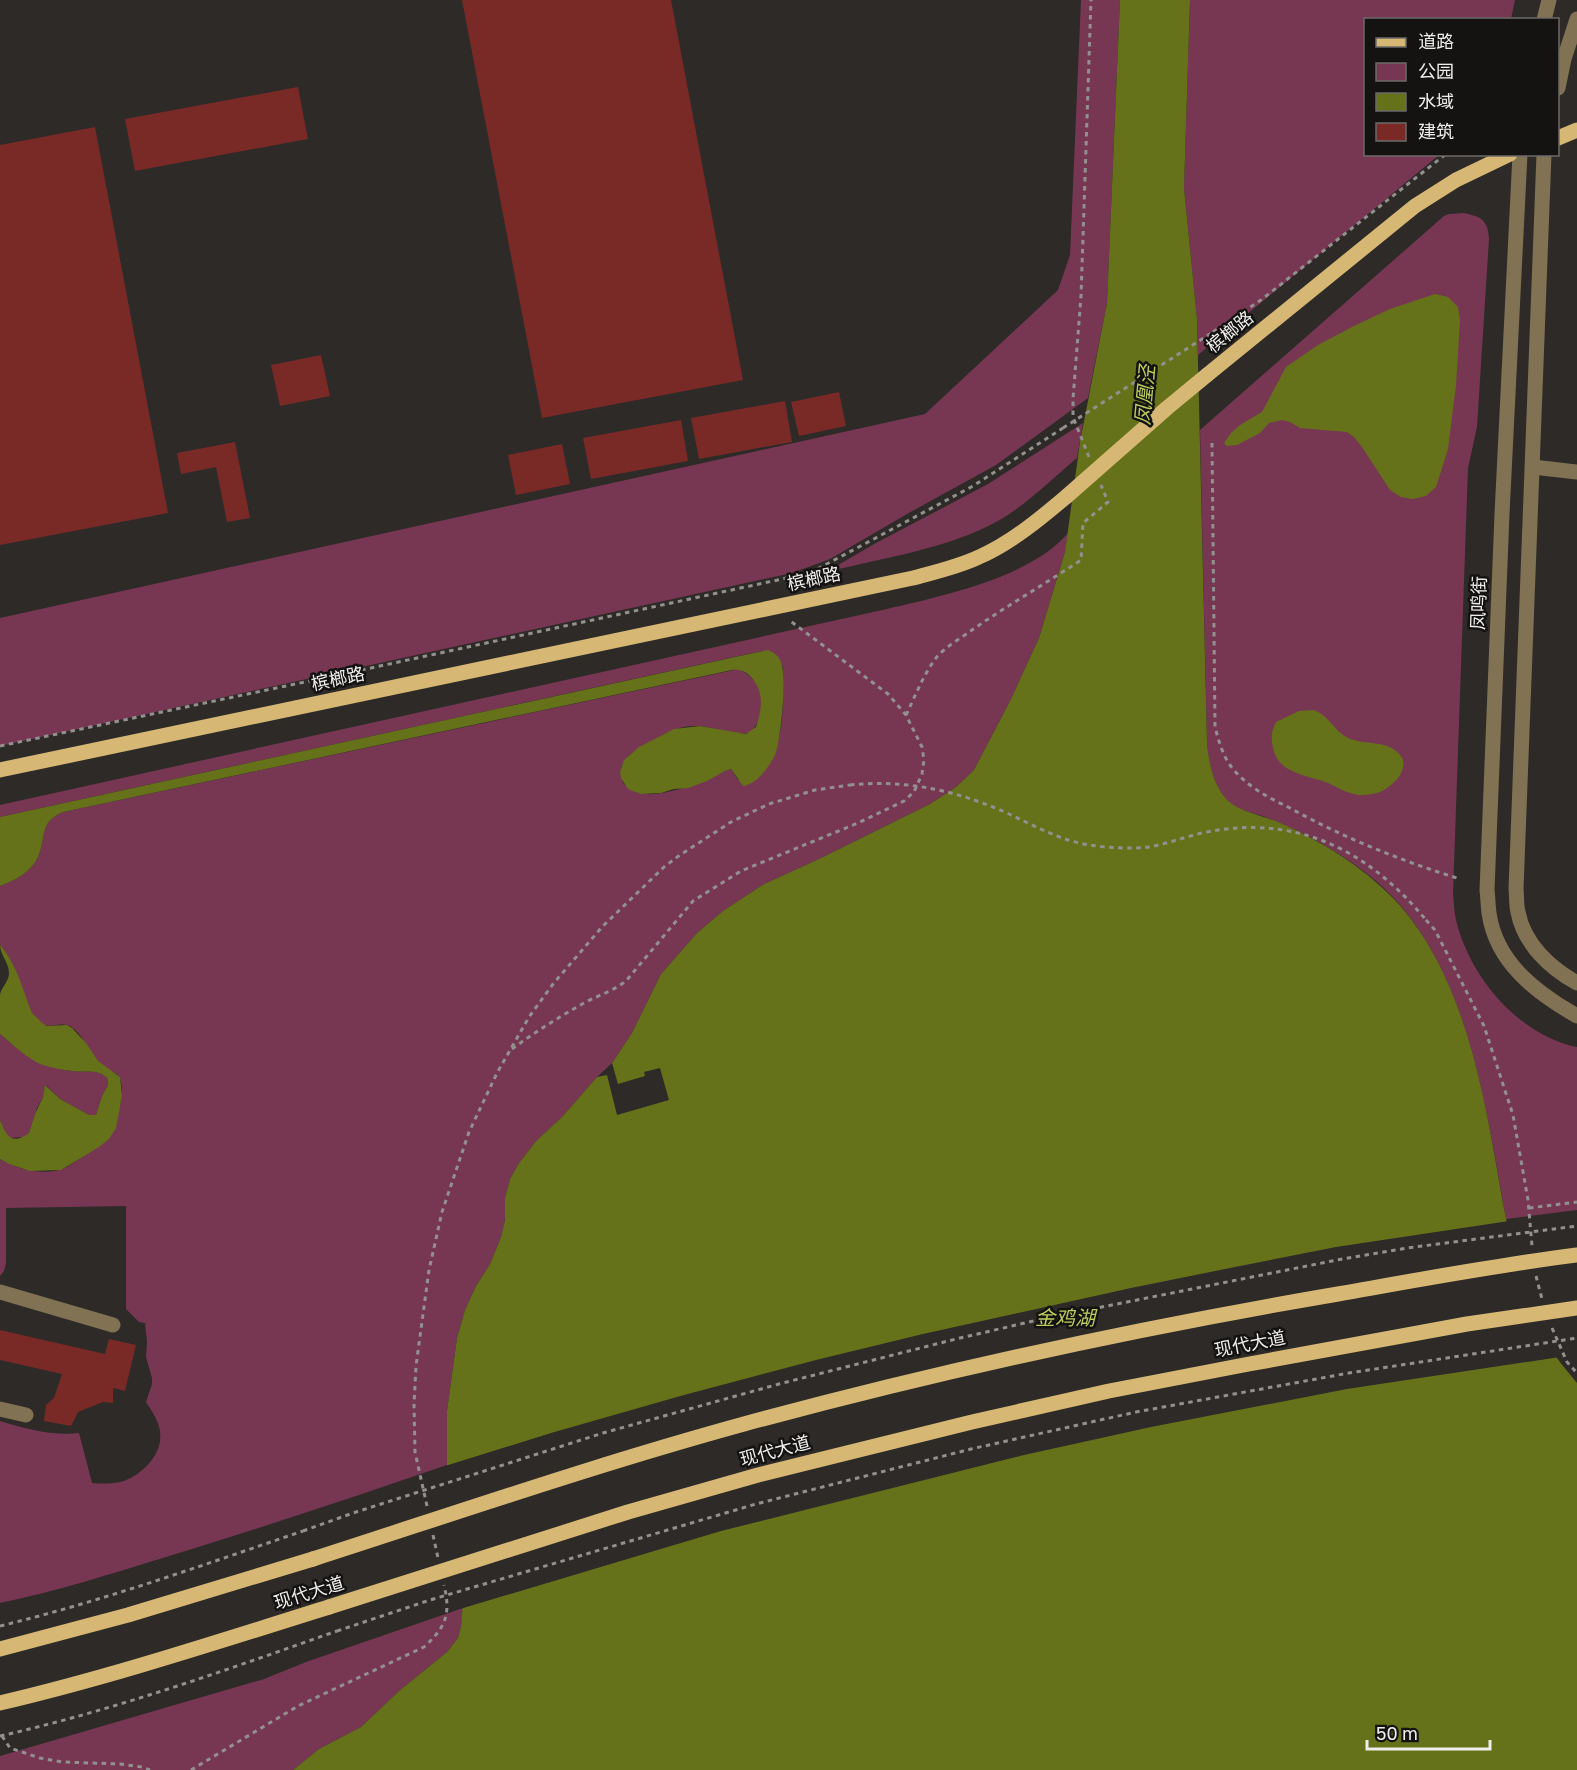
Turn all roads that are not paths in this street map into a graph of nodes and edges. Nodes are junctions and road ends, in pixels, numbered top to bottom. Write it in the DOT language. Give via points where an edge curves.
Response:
graph roads {
  1 [pos="1549,0"];
  2 [pos="1544,18"];
  3 [pos="1577,19"];
  4 [pos="1559,80"];
  5 [pos="1577,130"];
  6 [pos="1559,137"];
  7 [pos="1506,156"];
  8 [pos="1520,156"];
  9 [pos="1544,156"];
  10 [pos="1533,467"];
  11 [pos="1577,472"];
  12 [pos="0,770"];
  13 [pos="1577,983"];
  14 [pos="1577,1016"];
  15 [pos="1577,1255"];
  16 [pos="0,1292"];
  17 [pos="1577,1308"];
  18 [pos="113,1325"];
  19 [pos="0,1408"];
  20 [pos="26,1415"];
  21 [pos="0,1649"];
  22 [pos="0,1703"];
  1 -- 2 [label="street"];
  3 -- 4 [label="street"];
  5 -- 6 [label="main road"];
  7 -- 12 [label="main road, 槟榔路, bridge" via="1456,180 1415,206 1207,375 1050,510 982,556 913,578"];
  8 -- 14 [label="street, 凤鸣街" via="1487,890 1497,940 1511,964 1528,983"];
  9 -- 10 [label="street"];
  10 -- 11 [label="street"];
  10 -- 13 [label="street" via="1518,913 1539,954"];
  15 -- 21 [label="main road, 现代大道, bridge" via="1238,1311 949,1373 743,1424 128,1615"];
  16 -- 18 [label="street"];
  17 -- 22 [label="main road, 现代大道, bridge" via="1467,1324 1109,1391 758,1475 141,1666"];
  19 -- 20 [label="street"];
}
